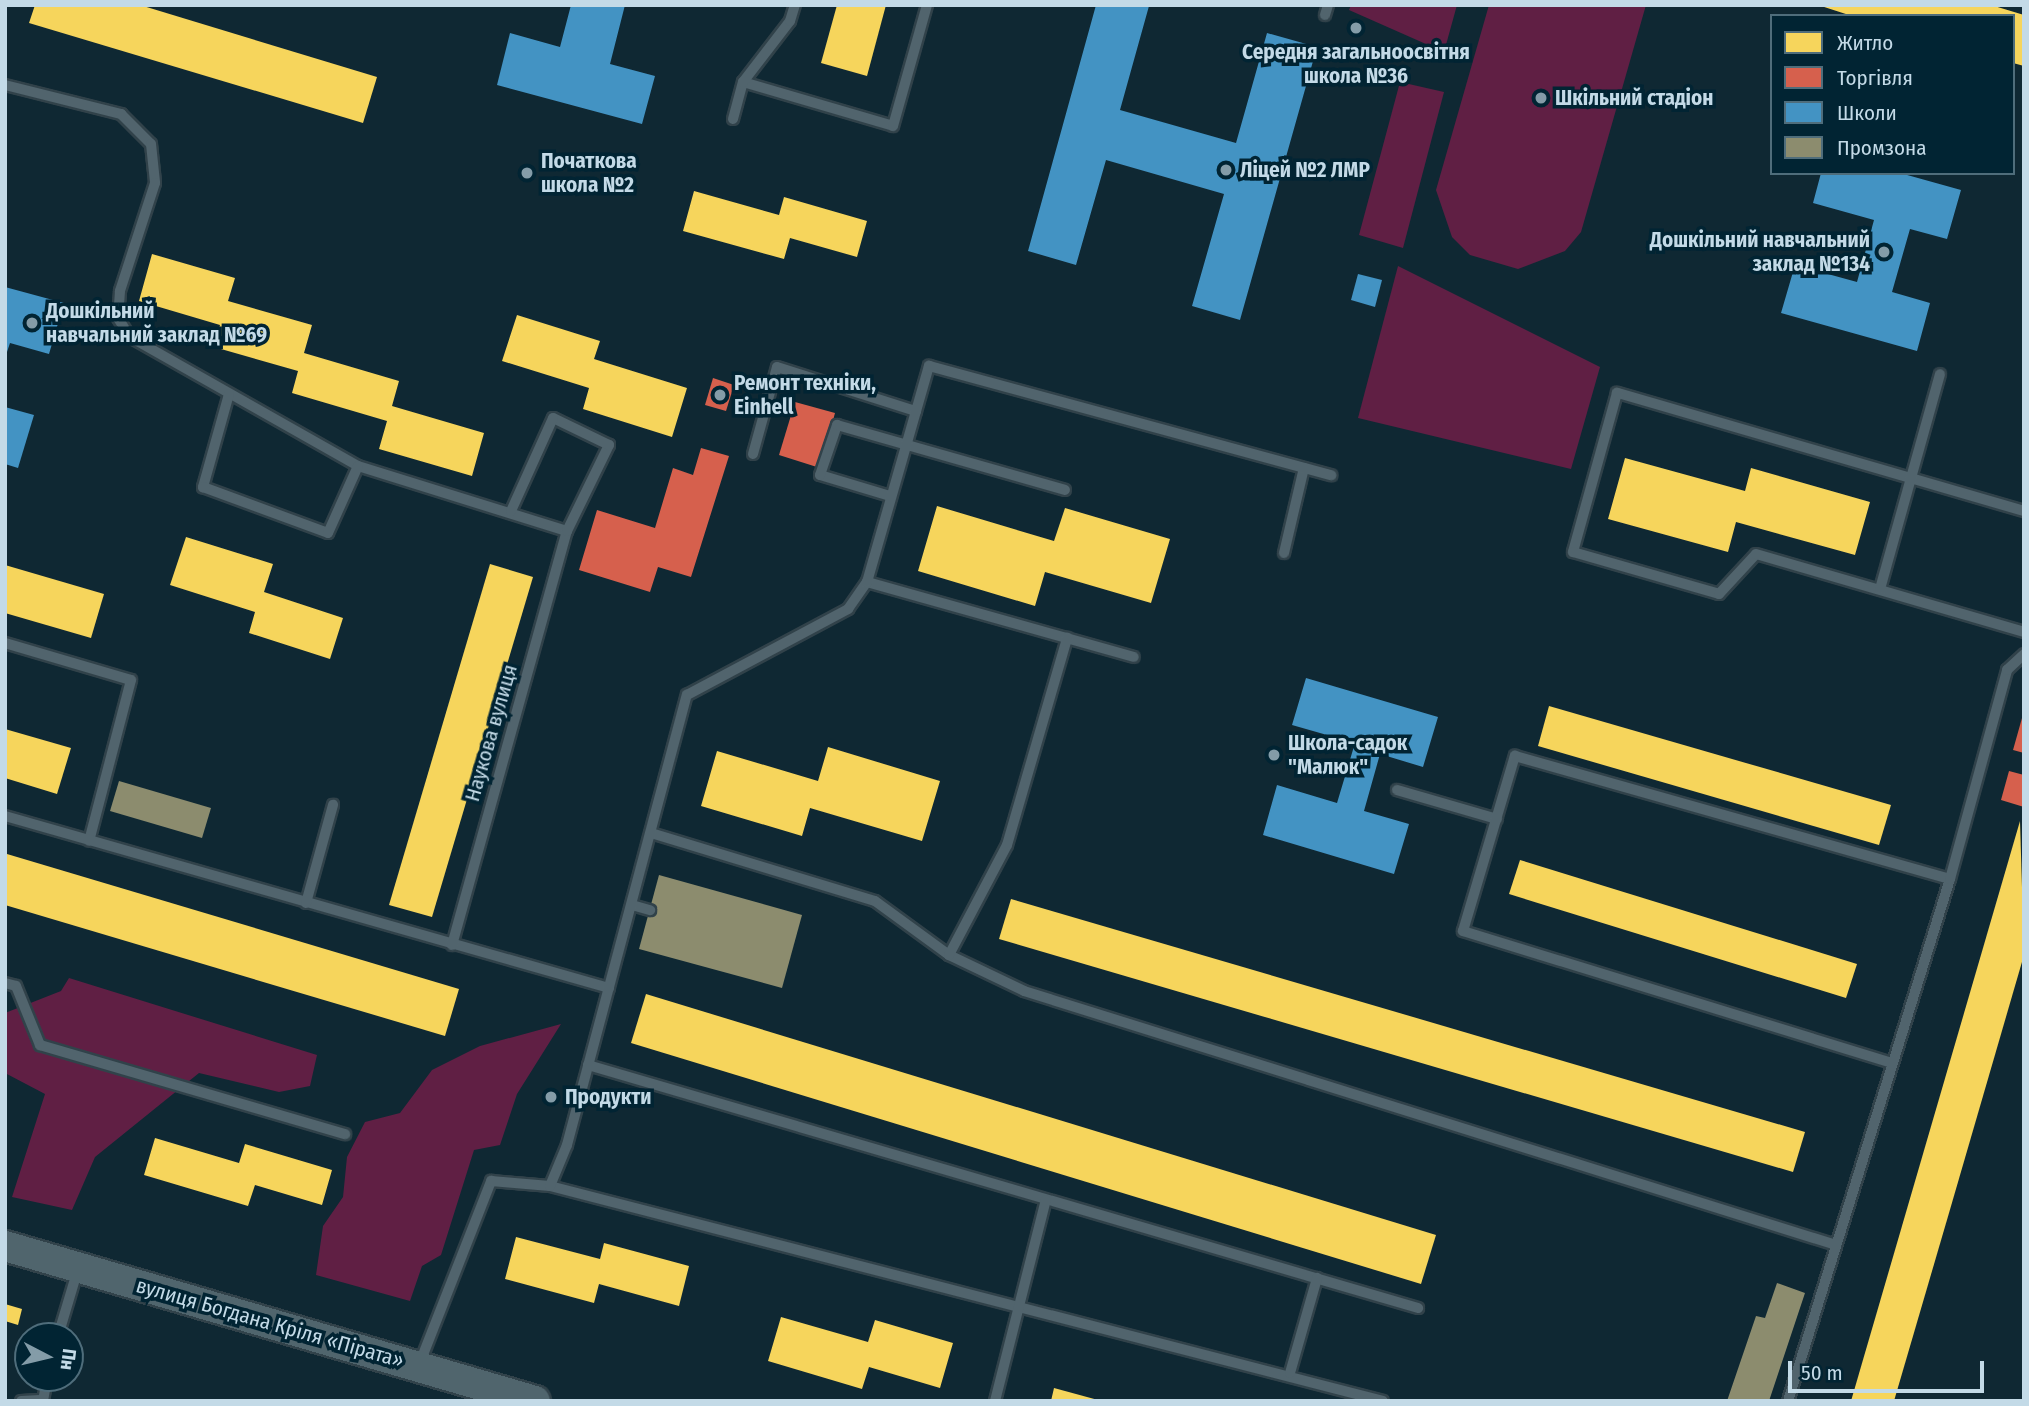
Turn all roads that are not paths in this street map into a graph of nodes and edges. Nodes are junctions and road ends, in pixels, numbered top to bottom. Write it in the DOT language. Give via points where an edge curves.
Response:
graph roads {
  1 [pos="795,5"];
  2 [pos="927,5"];
  3 [pos="743,82"];
  4 [pos="5,85"];
  5 [pos="733,119"];
  6 [pos="1940,374"];
  7 [pos="229,394"];
  8 [pos="916,411"];
  9 [pos="906,444"];
  10 [pos="753,454"];
  11 [pos="358,466"];
  12 [pos="1304,468"];
  13 [pos="1331,475"];
  14 [pos="1911,478"];
  15 [pos="1065,490"];
  16 [pos="890,496"];
  17 [pos="511,511"];
  18 [pos="2024,511"];
  19 [pos="568,531"];
  20 [pos="1284,553"];
  21 [pos="867,582"];
  22 [pos="1880,589"];
  23 [pos="2024,632"];
  24 [pos="1067,639"];
  25 [pos="5,643"];
  26 [pos="2024,654"];
  27 [pos="1133,657"];
  28 [pos="1397,790"];
  29 [pos="333,805"];
  30 [pos="5,816"];
  31 [pos="1497,819"];
  32 [pos="651,833"];
  33 [pos="89,841"];
  34 [pos="1950,879"];
  35 [pos="306,903"];
  36 [pos="632,905"];
  37 [pos="650,910"];
  38 [pos="452,945"];
  39 [pos="948,955"];
  40 [pos="5,983"];
  41 [pos="609,989"];
  42 [pos="1892,1063"];
  43 [pos="588,1065"];
  44 [pos="345,1134"];
  45 [pos="550,1186"];
  46 [pos="1046,1200"];
  47 [pos="1836,1245"];
  48 [pos="5,1246"];
  49 [pos="79,1267"];
  50 [pos="1317,1278"];
  51 [pos="1419,1308"];
  52 [pos="1018,1310"];
  53 [pos="62,1322"];
  54 [pos="418,1366"];
  55 [pos="1290,1373"];
  56 [pos="21,1401"];
  57 [pos="42,1401"];
  58 [pos="535,1401"];
  59 [pos="995,1401"];
  60 [pos="1383,1401"];
  61 [pos="1788,1401"];
  1 -- 3 [label="lane" via="790,21"];
  2 -- 3 [label="lane" via="893,126"];
  3 -- 5 [label="lane"];
  4 -- 7 [label="lane" via="121,114 140,127 151,144 155,183 120,291 118,318 130,337"];
  6 -- 14 [label="lane"];
  7 -- 11 [label="lane"];
  7 -- 11 [label="lane" via="203,487 328,533"];
  8 -- 9 [label="lane"];
  8 -- 10 [label="lane" via="777,367"];
  8 -- 12 [label="lane" via="929,366"];
  9 -- 15 [label="lane"];
  9 -- 16 [label="lane"];
  9 -- 16 [label="lane" via="837,425 820,475"];
  11 -- 17 [label="lane"];
  12 -- 13 [label="lane"];
  12 -- 20 [label="lane"];
  14 -- 18 [label="lane"];
  14 -- 22 [label="lane"];
  14 -- 22 [label="lane" via="1617,394 1573,552 1719,594 1756,554"];
  16 -- 21 [label="lane"];
  17 -- 19 [label="lane"];
  17 -- 19 [label="lane, Наукова вулиця" via="553,418 609,445"];
  19 -- 38 [label="lane, Наукова вулиця"];
  21 -- 24 [label="lane"];
  21 -- 32 [label="lane" via="848,609 687,695"];
  22 -- 23 [label="lane"];
  24 -- 27 [label="lane"];
  24 -- 39 [label="lane" via="1007,845"];
  25 -- 33 [label="lane" via="131,680"];
  26 -- 34 [label="lane" via="2007,670"];
  28 -- 31 [label="lane"];
  29 -- 35 [label="lane"];
  30 -- 33 [label="lane"];
  31 -- 34 [label="lane" via="1515,756"];
  31 -- 42 [label="lane" via="1464,931"];
  32 -- 36 [label="lane"];
  32 -- 39 [label="lane" via="875,901"];
  33 -- 35 [label="lane"];
  34 -- 42 [label="lane"];
  35 -- 38 [label="lane"];
  36 -- 37 [label="lane"];
  36 -- 41 [label="lane"];
  38 -- 41 [label="lane"];
  39 -- 47 [label="lane" via="1024,991"];
  40 -- 44 [label="lane" via="16,986 40,1045"];
  41 -- 43 [label="lane"];
  42 -- 47 [label="lane"];
  43 -- 45 [label="lane"];
  43 -- 46 [label="lane"];
  45 -- 52 [label="lane"];
  45 -- 54 [label="lane" via="491,1181"];
  46 -- 50 [label="lane"];
  46 -- 52 [label="lane"];
  47 -- 61 [label="lane"];
  48 -- 49 [label="street, вулиця Богдана Кріля «Пірата»"];
  49 -- 53 [label="lane"];
  49 -- 54 [label="street, вулиця Богдана Кріля «Пірата»"];
  50 -- 51 [label="lane"];
  50 -- 55 [label="lane"];
  52 -- 55 [label="lane" via="1253,1370"];
  52 -- 59 [label="lane"];
  54 -- 58 [label="street, вулиця Богдана Кріля «Пірата»"];
  55 -- 60 [label="lane"];
  56 -- 57 [label="lane"];
}
